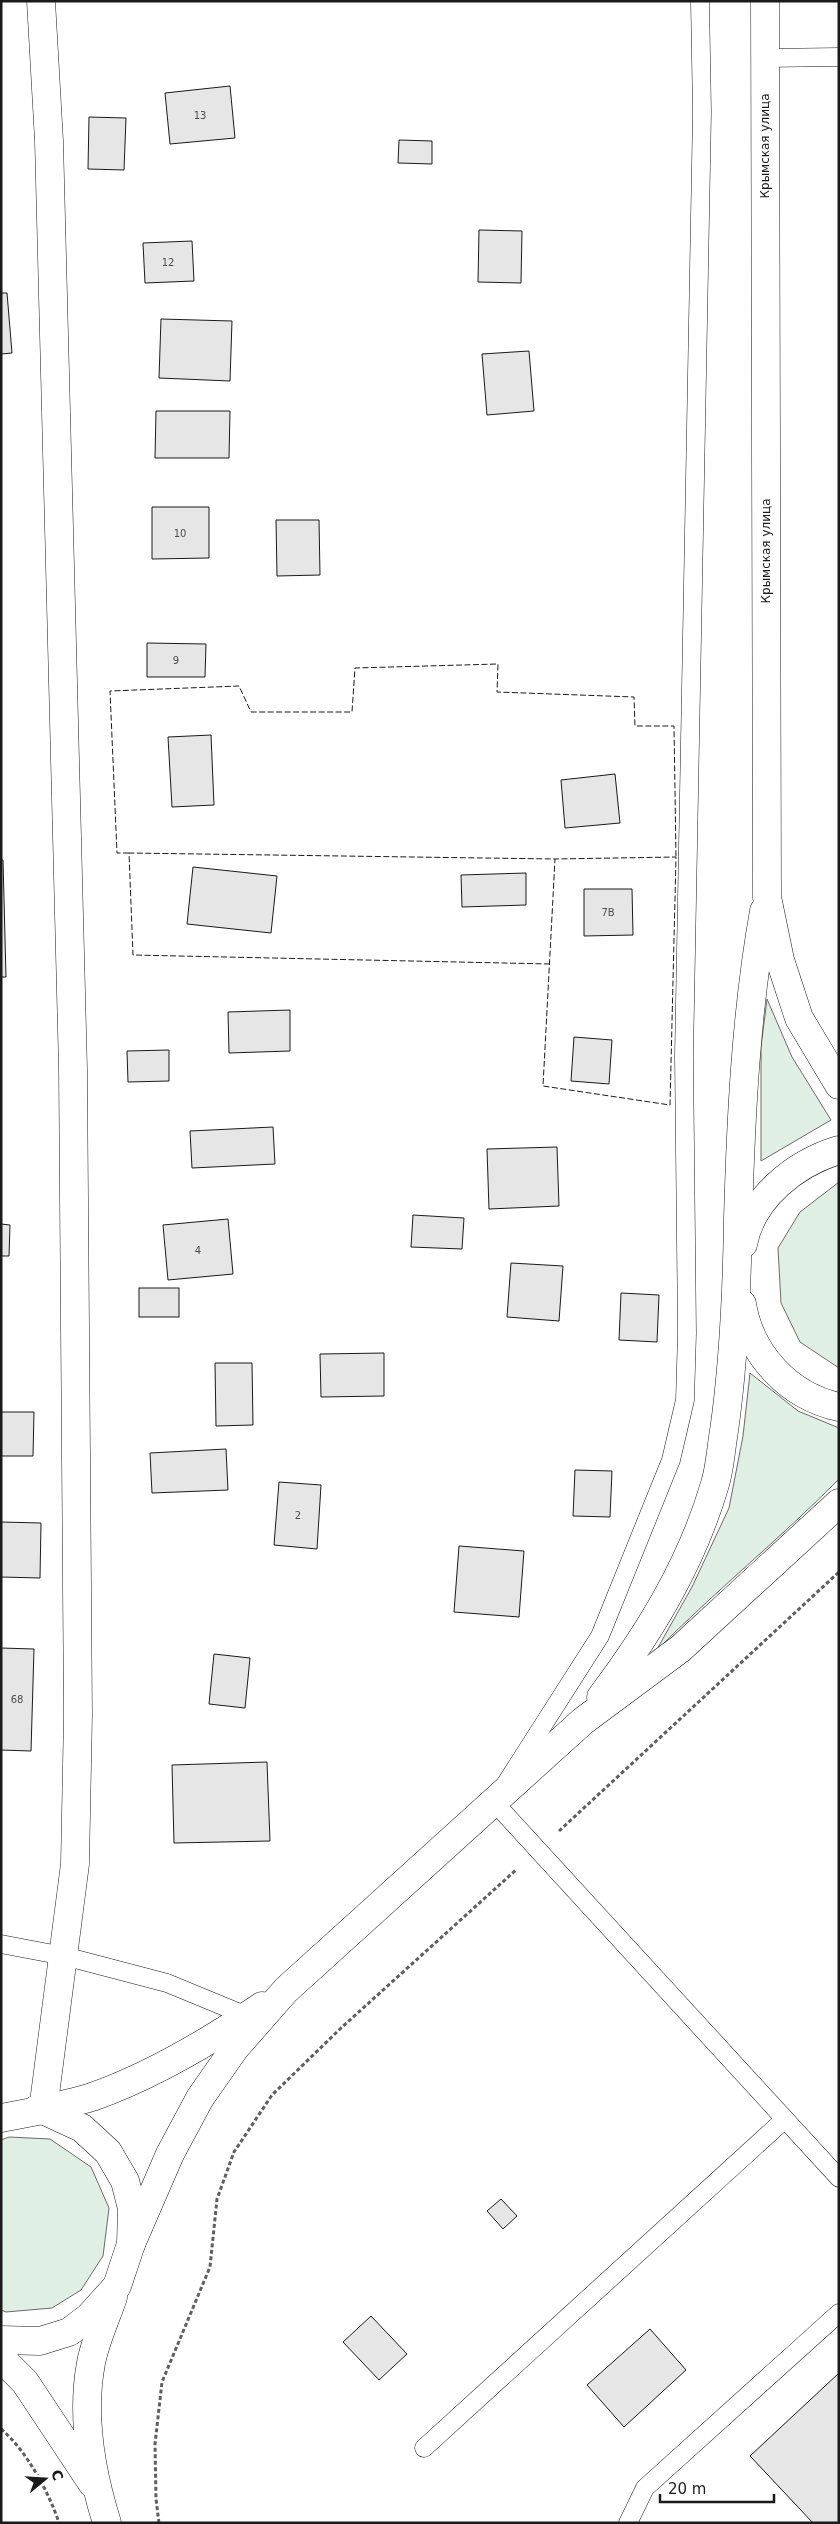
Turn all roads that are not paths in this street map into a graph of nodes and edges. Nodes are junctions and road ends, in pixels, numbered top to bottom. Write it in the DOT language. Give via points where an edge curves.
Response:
graph roads {
  1 [pos="41,1"];
  2 [pos="700,1"];
  3 [pos="765,1"];
  4 [pos="839,57"];
  5 [pos="765,58"];
  6 [pos="766,897"];
  7 [pos="839,1085"];
  8 [pos="839,1150"];
  9 [pos="737,1276"];
  10 [pos="839,1407"];
  11 [pos="839,1502"];
  12 [pos="583,1721"];
  13 [pos="494,1802"];
  14 [pos="1,1944"];
  15 [pos="64,1956"];
  16 [pos="286,1990"];
  17 [pos="246,2016"];
  18 [pos="1,2104"];
  19 [pos="43,2110"];
  20 [pos="1,2118"];
  21 [pos="784,2120"];
  22 [pos="839,2178"];
  23 [pos="131,2244"];
  24 [pos="116,2286"];
  25 [pos="839,2313"];
  26 [pos="1,2340"];
  27 [pos="1,2358"];
  28 [pos="424,2448"];
  29 [pos="96,2488"];
  30 [pos="107,2523"];
  31 [pos="628,2523"];
  1 -- 15 [label="street" via="49,141 73,1068 78,1715 75,1864"];
  2 -- 13 [label="lane" via="702,112 684,1056 685,1400 671,1460 600,1636"];
  3 -- 5 [label="street, Крымская улица"];
  4 -- 5 [label="lane"];
  5 -- 6 [label="street, Крымская улица"];
  6 -- 7 [label="street, Крымская улица" via="780,960 799,1018"];
  6 -- 9 [label="street" via="752,976 740,1153"];
  8 -- 9 [label="street" via="798,1167 766,1196 745,1233"];
  9 -- 10 [label="street" via="745,1326 763,1359 790,1386 823,1404"];
  9 -- 12 [label="street" via="730,1389 716,1483 682,1573 636,1651"];
  11 -- 12 [label="street" via="680,1649"];
  12 -- 13 [label="street"];
  13 -- 16 [label="street"];
  13 -- 21 [label="lane"];
  14 -- 15 [label="lane"];
  15 -- 17 [label="lane" via="167,1983"];
  15 -- 19 [label="street"];
  16 -- 17 [label="street"];
  16 -- 23 [label="street" via="235,2048 200,2098 170,2154"];
  17 -- 19 [label="street" via="141,2077 91,2097"];
  18 -- 19 [label="street"];
  19 -- 20 [label="street"];
  19 -- 23 [label="street" via="82,2128 108,2152 125,2181 132,2208"];
  21 -- 22 [label="lane"];
  21 -- 28 [label="lane"];
  23 -- 24 [label="street"];
  24 -- 26 [label="street" via="89,2317 69,2332 40,2340"];
  24 -- 29 [label="street" via="91,2362 86,2423"];
  25 -- 31 [label="lane" via="644,2488"];
  27 -- 29 [label="street" via="25,2382"];
  29 -- 30 [label="street"];
}
